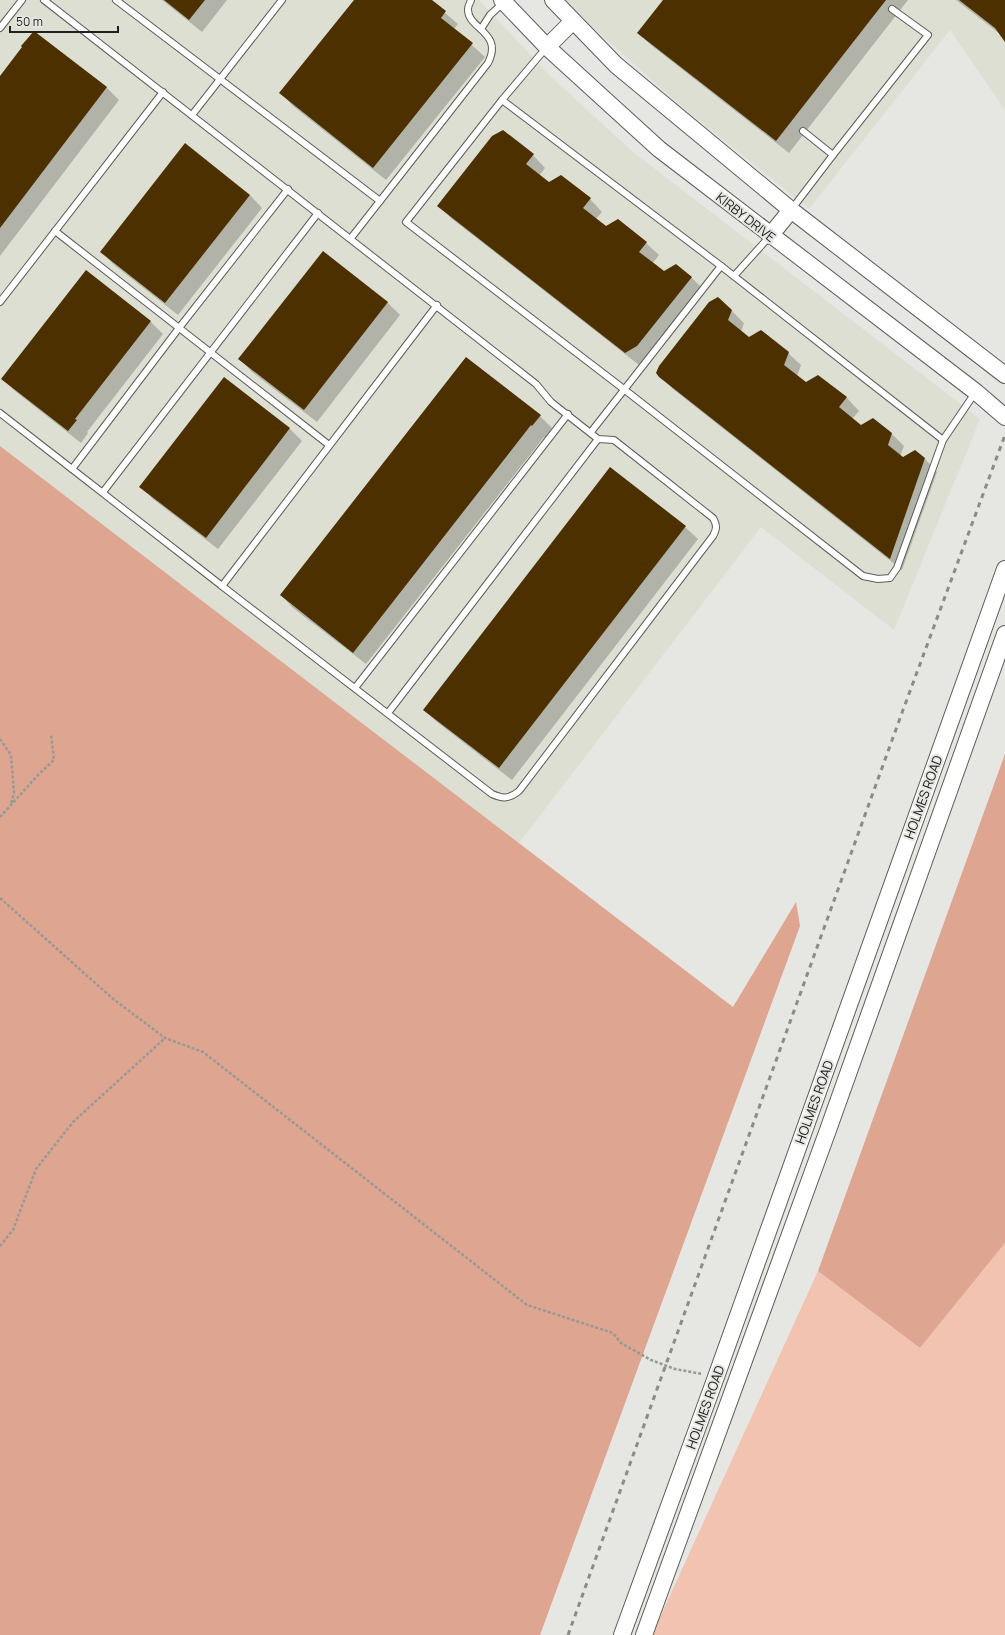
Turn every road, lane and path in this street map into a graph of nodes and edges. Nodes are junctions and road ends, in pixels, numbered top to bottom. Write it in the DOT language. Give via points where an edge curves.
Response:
graph roads {
  1 [pos="22,0"];
  2 [pos="44,0"];
  3 [pos="116,0"];
  4 [pos="282,0"];
  5 [pos="471,0"];
  6 [pos="553,0"];
  7 [pos="503,1"];
  8 [pos="892,9"];
  9 [pos="573,21"];
  10 [pos="0,28"];
  11 [pos="481,29"];
  12 [pos="547,47"];
  13 [pos="220,79"];
  14 [pos="163,92"];
  15 [pos="502,100"];
  16 [pos="192,115"];
  17 [pos="803,131"];
  18 [pos="833,155"];
  19 [pos="288,189"];
  20 [pos="380,201"];
  21 [pos="791,210"];
  22 [pos="318,213"];
  23 [pos="55,231"];
  24 [pos="770,236"];
  25 [pos="351,238"];
  26 [pos="721,266"];
  27 [pos="734,276"];
  28 [pos="0,302"];
  29 [pos="437,305"];
  30 [pos="179,328"];
  31 [pos="211,353"];
  32 [pos="1005,375"];
  33 [pos="625,390"];
  34 [pos="976,392"];
  35 [pos="0,413"];
  36 [pos="568,414"];
  37 [pos="1005,416"];
  38 [pos="591,432"];
  39 [pos="598,439"];
  40 [pos="943,440"];
  41 [pos="329,445"];
  42 [pos="72,469"];
  43 [pos="103,492"];
  44 [pos="1005,569"];
  45 [pos="222,586"];
  46 [pos="1005,634"];
  47 [pos="355,688"];
  48 [pos="388,713"];
  49 [pos="51,734"];
  50 [pos="0,739"];
  51 [pos="11,805"];
  52 [pos="0,817"];
  53 [pos="0,898"];
  54 [pos="165,1038"];
  55 [pos="0,1246"];
  56 [pos="716,1377"];
  57 [pos="622,1635"];
  58 [pos="644,1635"];
  1 -- 10 [label="lane"];
  2 -- 14 [label="lane"];
  3 -- 13 [label="lane"];
  4 -- 13 [label="lane"];
  5 -- 11 [label="lane" via="468,10 472,20"];
  6 -- 9 [label="main road"];
  7 -- 11 [label="lane"];
  7 -- 12 [label="main road, KIRBY DRIVE"];
  8 -- 18 [label="lane" via="928,35"];
  9 -- 12 [label="main road"];
  9 -- 21 [label="main road" via="616,65"];
  11 -- 20 [label="lane" via="491,42 493,54 488,63"];
  12 -- 15 [label="lane"];
  12 -- 24 [label="main road, KIRBY DRIVE" via="659,150"];
  13 -- 16 [label="lane"];
  13 -- 20 [label="lane"];
  14 -- 16 [label="lane"];
  14 -- 23 [label="lane"];
  15 -- 26 [label="lane"];
  15 -- 33 [label="lane" via="406,222"];
  16 -- 19 [label="lane"];
  17 -- 18 [label="lane"];
  18 -- 21 [label="lane"];
  19 -- 22 [label="lane"];
  19 -- 30 [label="lane"];
  20 -- 25 [label="lane"];
  21 -- 24 [label="main road"];
  21 -- 32 [label="main road"];
  22 -- 25 [label="lane"];
  22 -- 31 [label="lane"];
  23 -- 28 [label="lane"];
  23 -- 30 [label="lane"];
  24 -- 27 [label="lane"];
  24 -- 34 [label="main road, KIRBY DRIVE"];
  25 -- 29 [label="lane"];
  26 -- 27 [label="lane"];
  26 -- 33 [label="lane"];
  27 -- 40 [label="lane"];
  29 -- 36 [label="lane" via="536,384 551,402"];
  29 -- 41 [label="lane"];
  30 -- 31 [label="lane"];
  30 -- 42 [label="lane"];
  31 -- 41 [label="lane"];
  31 -- 43 [label="lane"];
  33 -- 38 [label="lane"];
  33 -- 40 [label="lane" via="862,576 878,579 890,578 898,568"];
  34 -- 37 [label="main road, KIRBY DRIVE"];
  34 -- 40 [label="lane"];
  35 -- 42 [label="lane"];
  36 -- 38 [label="lane"];
  36 -- 47 [label="lane"];
  38 -- 39 [label="lane"];
  39 -- 48 [label="lane"];
  39 -- 48 [label="lane" via="614,440 713,518 716,530 524,785 506,798 492,794"];
  41 -- 45 [label="lane"];
  42 -- 43 [label="lane"];
  43 -- 45 [label="lane"];
  44 -- 56 [label="main road, HOLMES ROAD"];
  45 -- 47 [label="lane"];
  46 -- 58 [label="main road, HOLMES ROAD"];
  47 -- 48 [label="lane"];
  49 -- 51 [label="path" via="54,760"];
  50 -- 51 [label="path" via="12,755 14,792"];
  51 -- 52 [label="path"];
  53 -- 54 [label="path" via="112,998"];
  54 -- 55 [label="path" via="73,1122 36,1169 13,1230"];
  54 -- 56 [label="path" via="203,1052 527,1305 613,1333 621,1343 651,1360 675,1369"];
  56 -- 57 [label="main road, HOLMES ROAD"];
}
